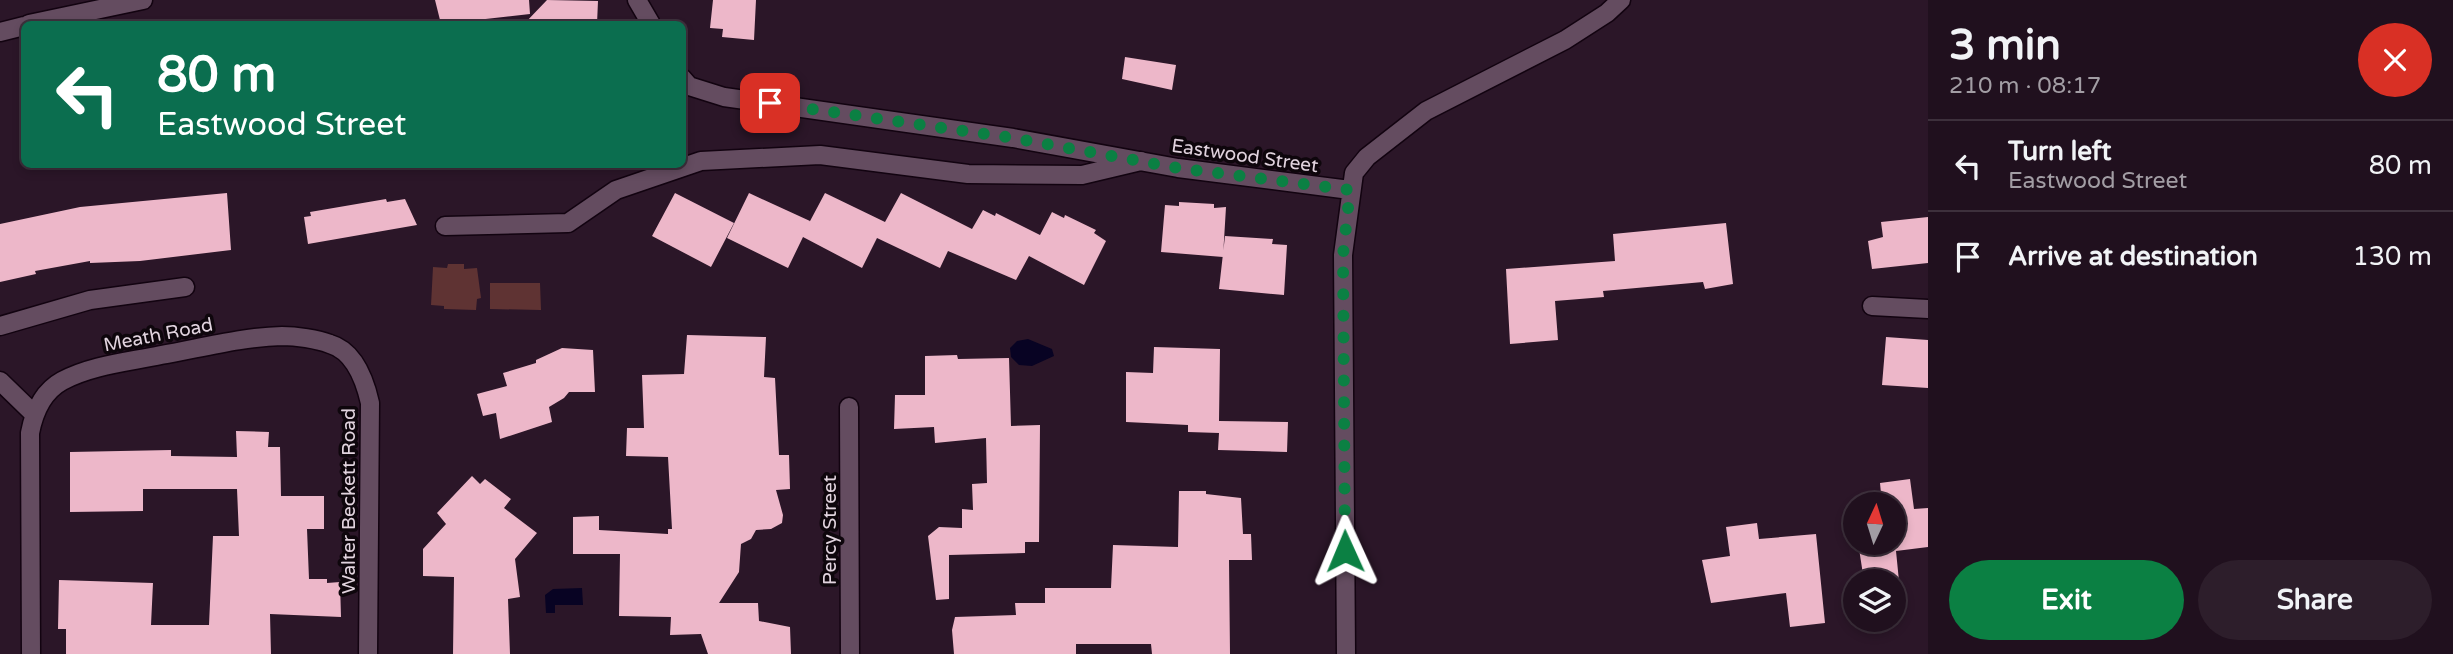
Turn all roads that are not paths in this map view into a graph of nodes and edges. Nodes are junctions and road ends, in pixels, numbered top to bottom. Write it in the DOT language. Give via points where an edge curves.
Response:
graph roads {
  1 [pos="143,0"];
  2 [pos="637,0"];
  3 [pos="1621,0"];
  4 [pos="46,21"];
  5 [pos="649,21"];
  6 [pos="21,27"];
  7 [pos="0,32"];
  8 [pos="686,83"];
  9 [pos="1141,161"];
  10 [pos="686,166"];
  11 [pos="680,168"];
  12 [pos="1350,190"];
  13 [pos="445,226"];
  14 [pos="185,286"];
  15 [pos="1872,306"];
  16 [pos="1928,309"];
  17 [pos="0,326"];
  18 [pos="309,340"];
  19 [pos="0,381"];
  20 [pos="849,407"];
  21 [pos="34,414"];
  22 [pos="31,654"];
  23 [pos="368,654"];
  24 [pos="850,654"];
  25 [pos="1346,654"];
  1 -- 4 [label="street"];
  2 -- 5 [label="street"];
  3 -- 12 [label="street" via="1565,40 1426,111 1367,157 1354,173"];
  6 -- 7 [label="street"];
  8 -- 9 [label="street, Eastwood Street" via="724,97"];
  9 -- 10 [label="street" via="1082,175 968,174 820,155 701,161"];
  9 -- 12 [label="street, Eastwood Street"];
  11 -- 13 [label="street" via="615,190 568,223"];
  12 -- 25 [label="street" via="1343,268"];
  14 -- 17 [label="street" via="90,300"];
  15 -- 16 [label="street"];
  18 -- 21 [label="street, Meath Road" via="285,336 242,340 97,368 62,381 46,394"];
  18 -- 23 [label="street, Walter Beckett Road" via="332,344 350,358 368,392"];
  19 -- 21 [label="street"];
  20 -- 24 [label="street, Percy Street"];
  21 -- 22 [label="street" via="30,433"];
}
